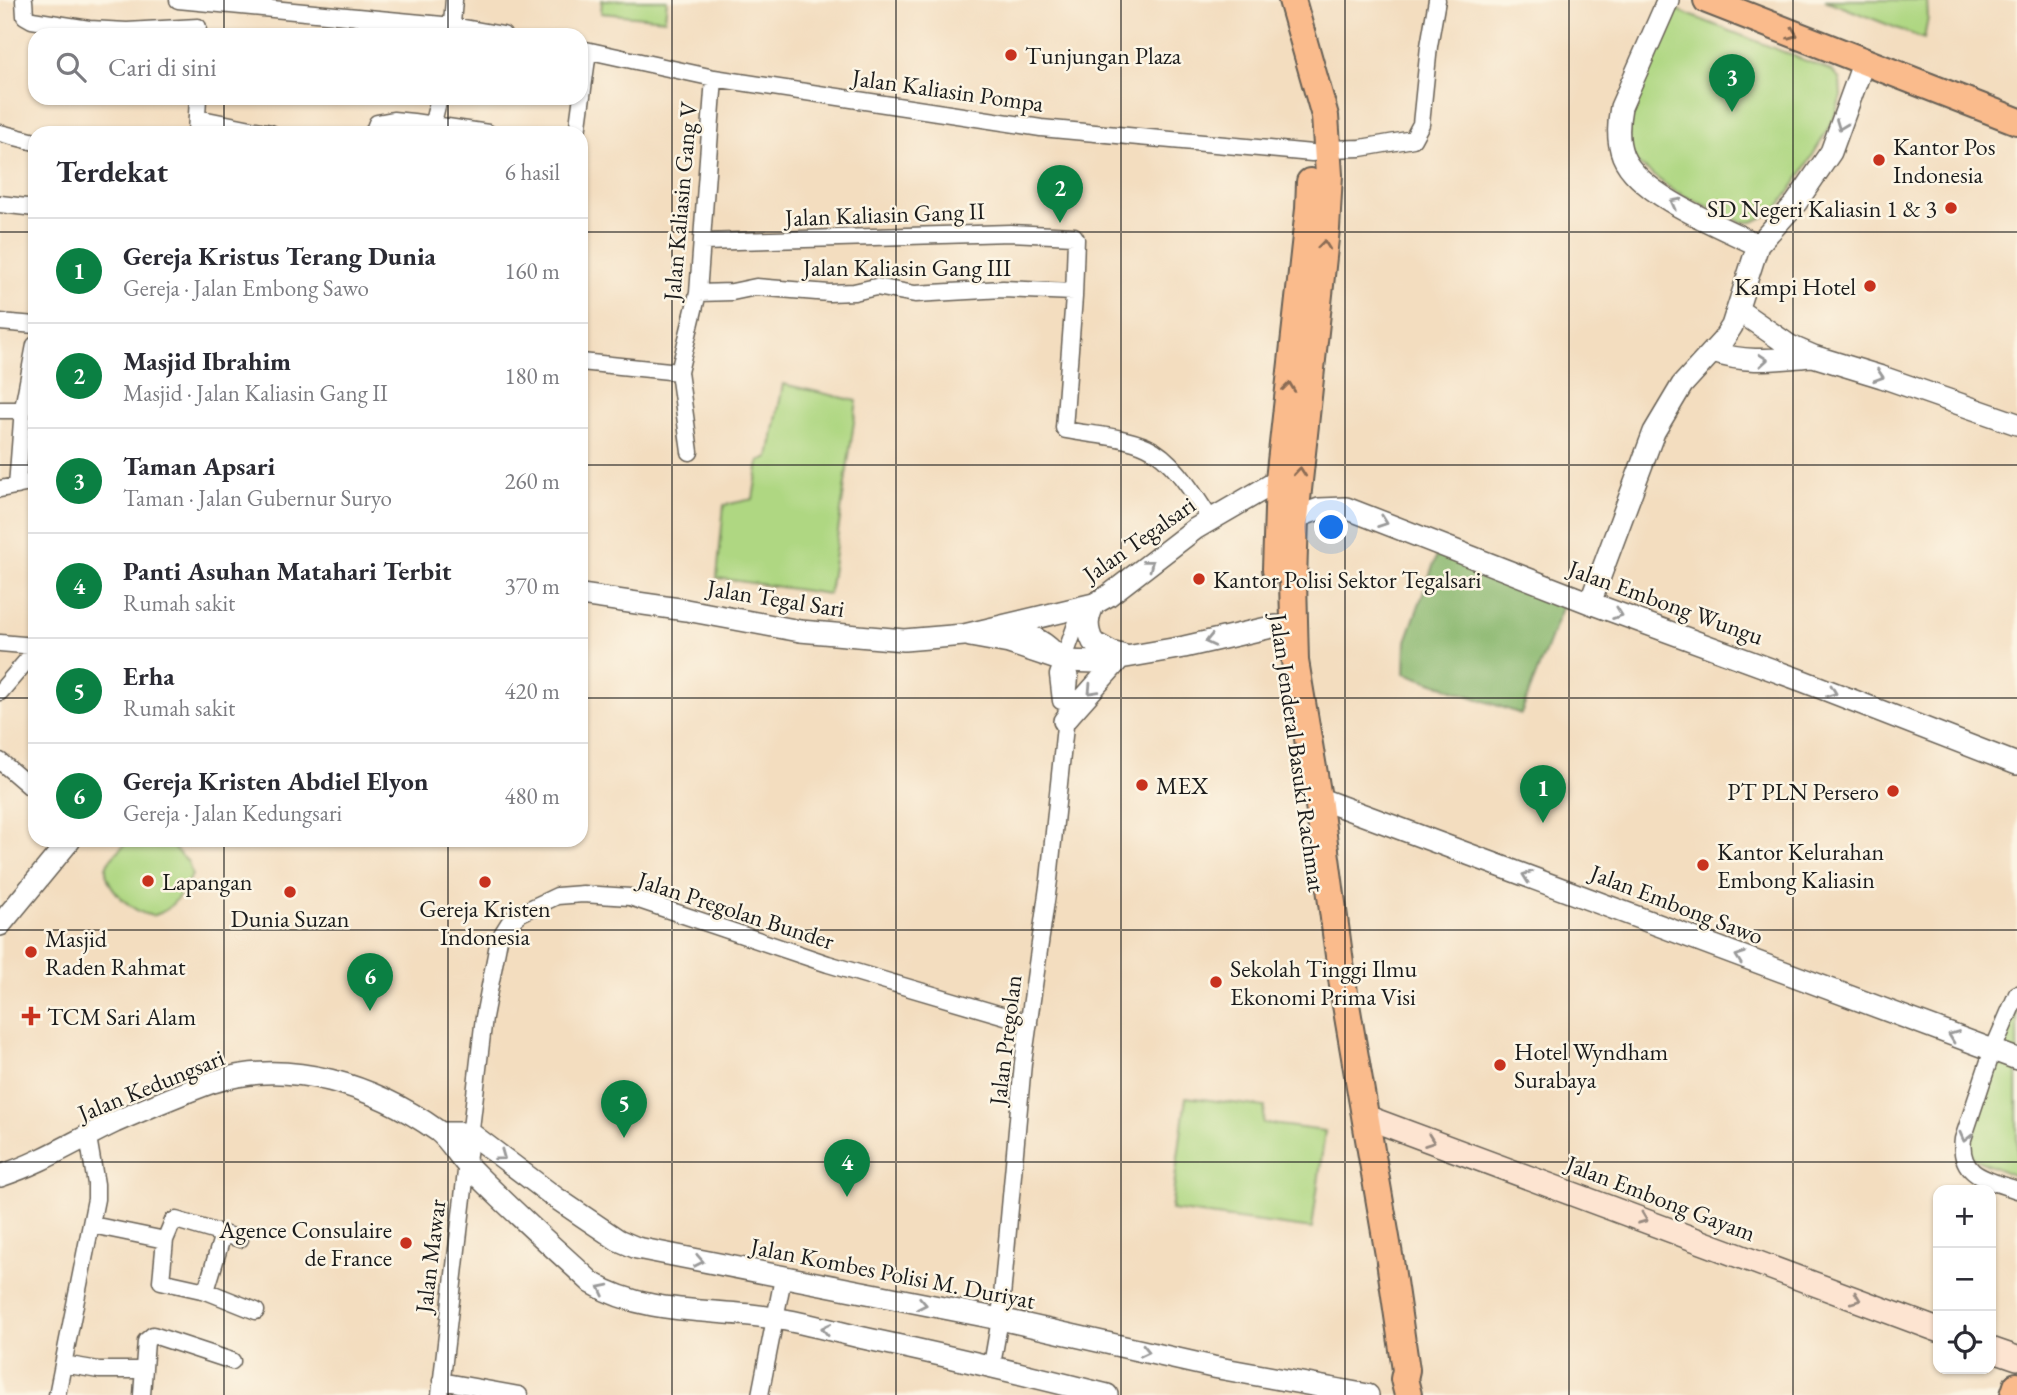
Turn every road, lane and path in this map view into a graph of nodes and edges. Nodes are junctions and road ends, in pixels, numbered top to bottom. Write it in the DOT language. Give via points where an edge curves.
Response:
graph roads {
  1 [pos="24,0"];
  2 [pos="178,0"];
  3 [pos="454,0"];
  4 [pos="1274,0"];
  5 [pos="1292,0"];
  6 [pos="1437,0"];
  7 [pos="1668,0"];
  8 [pos="1707,0"];
  9 [pos="199,1"];
  10 [pos="83,28"];
  11 [pos="198,28"];
  12 [pos="435,28"];
  13 [pos="452,28"];
  14 [pos="588,51"];
  15 [pos="1864,61"];
  16 [pos="714,78"];
  17 [pos="198,105"];
  18 [pos="437,105"];
  19 [pos="579,105"];
  20 [pos="2017,121"];
  21 [pos="197,126"];
  22 [pos="376,126"];
  23 [pos="432,126"];
  24 [pos="578,126"];
  25 [pos="0,133"];
  26 [pos="28,140"];
  27 [pos="1320,151"];
  28 [pos="0,204"];
  29 [pos="28,207"];
  30 [pos="702,242"];
  31 [pos="1758,245"];
  32 [pos="1073,292"];
  33 [pos="698,293"];
  34 [pos="1738,310"];
  35 [pos="0,322"];
  36 [pos="28,324"];
  37 [pos="1713,352"];
  38 [pos="1813,356"];
  39 [pos="588,363"];
  40 [pos="679,372"];
  41 [pos="28,382"];
  42 [pos="23,408"];
  43 [pos="0,410"];
  44 [pos="2017,424"];
  45 [pos="690,452"];
  46 [pos="1279,480"];
  47 [pos="28,484"];
  48 [pos="17,486"];
  49 [pos="0,489"];
  50 [pos="1295,519"];
  51 [pos="1211,520"];
  52 [pos="588,596"];
  53 [pos="1590,603"];
  54 [pos="1088,606"];
  55 [pos="1276,626"];
  56 [pos="964,635"];
  57 [pos="0,643"];
  58 [pos="28,648"];
  59 [pos="28,658"];
  60 [pos="1125,658"];
  61 [pos="1061,668"];
  62 [pos="0,692"];
  63 [pos="1064,720"];
  64 [pos="0,761"];
  65 [pos="2017,764"];
  66 [pos="28,785"];
  67 [pos="1318,798"];
  68 [pos="64,847"];
  69 [pos="0,925"];
  70 [pos="2017,994"];
  71 [pos="1029,1024"];
  72 [pos="1993,1052"];
  73 [pos="2017,1059"];
  74 [pos="1366,1117"];
  75 [pos="441,1133"];
  76 [pos="470,1133"];
  77 [pos="88,1137"];
  78 [pos="467,1166"];
  79 [pos="0,1176"];
  80 [pos="2017,1190"];
  81 [pos="92,1224"];
  82 [pos="223,1234"];
  83 [pos="165,1240"];
  84 [pos="240,1240"];
  85 [pos="783,1278"];
  86 [pos="206,1291"];
  87 [pos="256,1311"];
  88 [pos="774,1318"];
  89 [pos="1000,1319"];
  90 [pos="1933,1328"];
  91 [pos="1996,1351"];
  92 [pos="2017,1358"];
  93 [pos="232,1362"];
  94 [pos="64,1364"];
  95 [pos="992,1366"];
  96 [pos="144,1370"];
  97 [pos="2017,1386"];
  98 [pos="1406,1387"];
  99 [pos="441,1388"];
  100 [pos="1356,1394"];
  101 [pos="57,1395"];
  102 [pos="142,1395"];
  103 [pos="519,1395"];
  104 [pos="760,1395"];
  105 [pos="1107,1395"];
  106 [pos="2014,1395"];
  1 -- 10 [label="street" via="24,16 32,20"];
  2 -- 9 [label="street"];
  3 -- 13 [label="street"];
  4 -- 27 [label="main road, Jalan Jenderal Basuki Rachmat"];
  5 -- 27 [label="main road, Jalan Jenderal Basuki Rachmat" via="1321,99"];
  6 -- 27 [label="street, Jalan Kaliasin Pompa" via="1421,124 1413,139"];
  31 -- 7 [label="street, one-way" via="1657,193 1623,157 1618,123 1621,107"];
  8 -- 15 [label="main road, one-way"];
  9 -- 11 [label="street"];
  9 -- 12 [label="street"];
  14 -- 16 [label="street, Jalan Kaliasin Pompa"];
  15 -- 20 [label="main road"];
  15 -- 31 [label="street, one-way" via="1826,160"];
  16 -- 27 [label="street, Jalan Kaliasin Pompa" via="1041,128"];
  16 -- 30 [label="street, Jalan Kaliasin Gang V"];
  17 -- 21 [label="street"];
  18 -- 23 [label="street"];
  19 -- 24 [label="street"];
  22 -- 23 [label="street" via="393,120"];
  25 -- 26 [label="street"];
  46 -- 27 [label="main road, Jalan Jenderal Basuki Rachmat, one-way" via="1309,209"];
  50 -- 27 [label="main road, Jalan Jenderal Basuki Rachmat, one-way" via="1326,229"];
  28 -- 29 [label="street"];
  30 -- 32 [label="street, Jalan Kaliasin Gang II" via="1069,235 1076,239"];
  30 -- 33 [label="street, Jalan Kaliasin Gang V"];
  31 -- 34 [label="street"];
  32 -- 33 [label="street, Jalan Kaliasin Gang III" via="1003,289 915,294 876,287 829,293 756,287"];
  32 -- 51 [label="street" via="1064,428 1156,452 1187,483"];
  33 -- 40 [label="street, Jalan Kaliasin Gang V"];
  34 -- 37 [label="street"];
  34 -- 38 [label="street" via="1790,346"];
  35 -- 36 [label="street"];
  37 -- 38 [label="street, one-way" via="1752,361"];
  37 -- 53 [label="street" via="1682,385 1654,432"];
  38 -- 44 [label="street, one-way"];
  39 -- 40 [label="street"];
  40 -- 45 [label="street, Jalan Kaliasin Gang V"];
  41 -- 42 [label="street"];
  42 -- 43 [label="street"];
  42 -- 48 [label="street"];
  46 -- 51 [label="street, Jalan Tegalsari"];
  46 -- 55 [label="main road, Jalan Jenderal Basuki Rachmat"];
  47 -- 48 [label="street"];
  48 -- 49 [label="street"];
  50 -- 53 [label="street, Jalan Embong Wungu, one-way" via="1319,509 1346,508"];
  50 -- 67 [label="main road, Jalan Jenderal Basuki Rachmat" via="1295,661"];
  54 -- 51 [label="street, Jalan Tegalsari, one-way"];
  52 -- 56 [label="street, Jalan Tegal Sari" via="800,631 904,640"];
  53 -- 65 [label="street, Jalan Embong Wungu, one-way"];
  54 -- 56 [label="street, Jalan Tegalsari"];
  54 -- 60 [label="street" via="1093,642"];
  54 -- 61 [label="street, Jalan Pregolan"];
  55 -- 60 [label="street, one-way"];
  55 -- 98 [label="main road, Jalan Jenderal Basuki Rachmat" via="1338,1024 1399,1372"];
  56 -- 61 [label="street" via="1010,643 1041,654"];
  56 -- 61 [label="street" via="1011,629 1028,632 1048,643"];
  57 -- 58 [label="street"];
  59 -- 62 [label="street"];
  60 -- 61 [label="street"];
  60 -- 63 [label="street, one-way"];
  61 -- 63 [label="street, Jalan Pregolan" via="1068,667 1070,678"];
  63 -- 71 [label="street, Jalan Pregolan"];
  64 -- 66 [label="street"];
  72 -- 67 [label="street, Jalan Embong Sawo, one-way"];
  67 -- 74 [label="main road, Jalan Jenderal Basuki Rachmat" via="1338,955"];
  68 -- 69 [label="street"];
  70 -- 72 [label="street"];
  71 -- 76 [label="street, Jalan Pregolan Bunder" via="630,898 557,897 521,913 499,940"];
  71 -- 89 [label="street, Jalan Pregolan"];
  72 -- 73 [label="street, Jalan Embong Sawo"];
  72 -- 80 [label="street, one-way" via="1961,1151 1976,1175"];
  74 -- 90 [label="main road, Jalan Embong Gayam, one-way"];
  74 -- 98 [label="main road, Jalan Jenderal Basuki Rachmat"];
  75 -- 76 [label="street"];
  75 -- 77 [label="street, Jalan Kedungsari" via="363,1090 323,1078 263,1074 214,1082"];
  75 -- 78 [label="street"];
  76 -- 78 [label="street, Jalan Pregolan Bunder"];
  76 -- 85 [label="street, Jalan Kombes Polisi M. Duriyat, one-way" via="618,1240 659,1254"];
  77 -- 79 [label="street, Jalan Kedungsari"];
  77 -- 81 [label="street" via="96,1184"];
  88 -- 78 [label="street, one-way" via="673,1308 603,1290"];
  78 -- 99 [label="street, Jalan Mawar"];
  81 -- 83 [label="street"];
  81 -- 94 [label="street"];
  82 -- 83 [label="street" via="176,1220"];
  82 -- 84 [label="street"];
  82 -- 86 [label="street"];
  83 -- 86 [label="street" via="161,1281"];
  85 -- 88 [label="street"];
  85 -- 89 [label="street, Jalan Kombes Polisi M. Duriyat, one-way"];
  86 -- 87 [label="street"];
  95 -- 88 [label="street, one-way"];
  88 -- 104 [label="street"];
  89 -- 95 [label="street, Jalan Pregolan"];
  89 -- 100 [label="street, Jalan Kombes Polisi M. Duriyat, one-way"];
  91 -- 92 [label="main road"];
  93 -- 96 [label="street" via="153,1335 146,1341"];
  94 -- 96 [label="street"];
  94 -- 101 [label="street"];
  95 -- 105 [label="street"];
  96 -- 102 [label="street"];
  97 -- 106 [label="main road"];
  99 -- 103 [label="street"];
}
